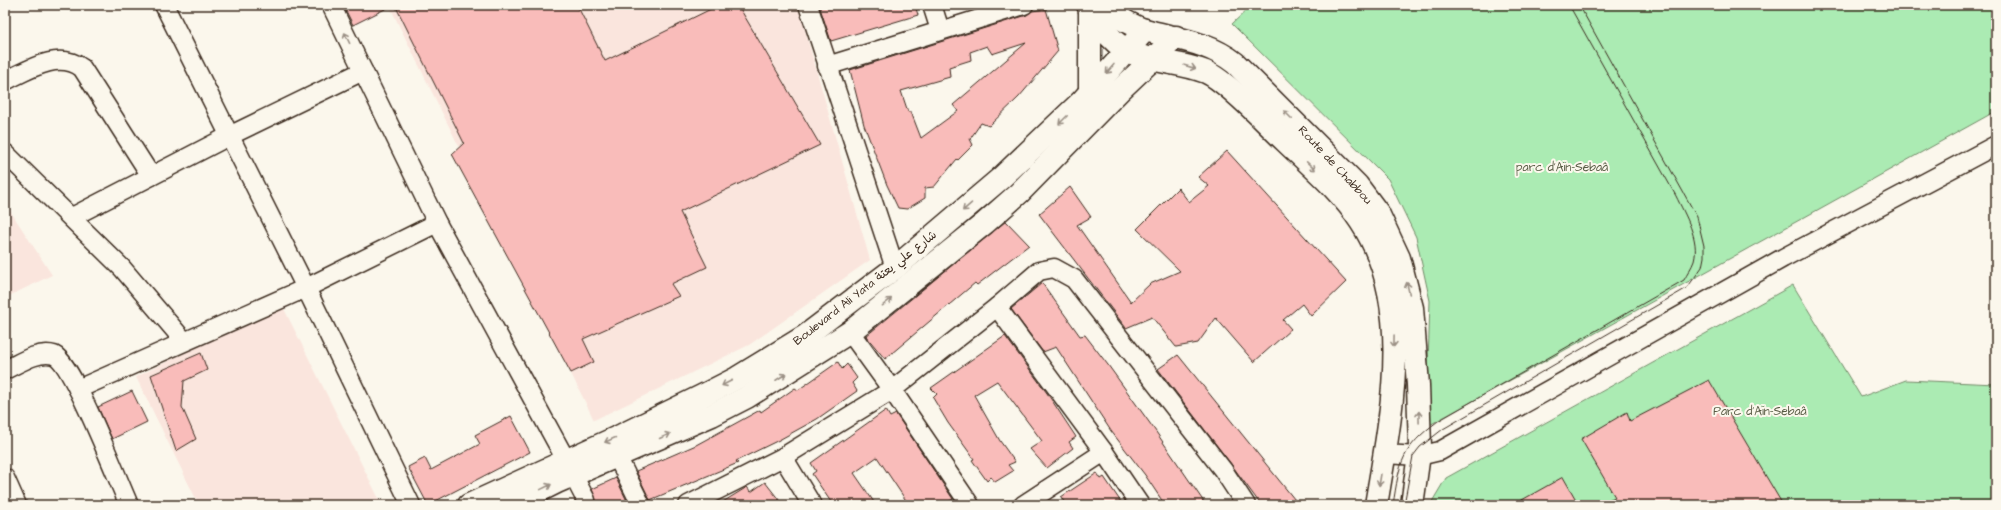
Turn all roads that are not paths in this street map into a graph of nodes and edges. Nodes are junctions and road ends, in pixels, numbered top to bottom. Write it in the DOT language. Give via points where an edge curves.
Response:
graph roads {
  1 [pos="164,5"];
  2 [pos="331,5"];
  3 [pos="808,5"];
  4 [pos="932,5"];
  5 [pos="1024,5"];
  6 [pos="1092,7"];
  7 [pos="940,30"];
  8 [pos="1145,30"];
  9 [pos="1176,37"];
  10 [pos="1126,51"];
  11 [pos="1152,60"];
  12 [pos="827,66"];
  13 [pos="363,71"];
  14 [pos="5,81"];
  15 [pos="1090,92"];
  16 [pos="230,136"];
  17 [pos="1996,145"];
  18 [pos="5,153"];
  19 [pos="151,176"];
  20 [pos="72,217"];
  21 [pos="437,223"];
  22 [pos="895,268"];
  23 [pos="306,288"];
  24 [pos="997,307"];
  25 [pos="850,332"];
  26 [pos="184,341"];
  27 [pos="5,370"];
  28 [pos="78,390"];
  29 [pos="892,390"];
  30 [pos="1104,452"];
  31 [pos="1384,454"];
  32 [pos="617,456"];
  33 [pos="1419,456"];
  34 [pos="783,457"];
  35 [pos="570,468"];
  36 [pos="5,478"];
  37 [pos="586,500"];
  38 [pos="17,505"];
  39 [pos="128,505"];
  40 [pos="411,505"];
  41 [pos="469,505"];
  42 [pos="511,505"];
  43 [pos="641,505"];
  44 [pos="688,505"];
  45 [pos="812,505"];
  46 [pos="970,505"];
  47 [pos="1023,505"];
  48 [pos="1140,505"];
  49 [pos="1246,505"];
  50 [pos="1376,505"];
  51 [pos="1412,505"];
  1 -- 16 [label="street"];
  13 -- 2 [label="street, one-way"];
  3 -- 12 [label="street"];
  4 -- 7 [label="street"];
  5 -- 7 [label="street"];
  6 -- 8 [label="street, Route de Chabbou"];
  6 -- 10 [label="street" via="1108,35"];
  6 -- 15 [label="street"];
  7 -- 12 [label="street"];
  8 -- 9 [label="street, Route de Chabbou"];
  8 -- 10 [label="street, Boulevard Ali Yata شارع علي يعتة"];
  9 -- 11 [label="street, Boulevard Ali Yata شارع علي يعتة"];
  33 -- 9 [label="street, Route de Chabbou, one-way" via="1418,385 1412,308 1399,258 1378,213 1357,185 1235,62 1222,53"];
  10 -- 11 [label="street, Route de Chabbou"];
  10 -- 15 [label="street, Boulevard Ali Yata شارع علي يعتة, one-way"];
  25 -- 11 [label="street, Boulevard Ali Yata شارع علي يعتة, one-way" via="1019,193"];
  11 -- 31 [label="street, Route de Chabbou, one-way" via="1189,66 1208,73 1230,90 1318,172 1362,222 1383,269 1390,291 1393,315 1390,423"];
  12 -- 22 [label="street"];
  13 -- 16 [label="street"];
  13 -- 21 [label="street"];
  14 -- 19 [label="street" via="41,64 64,60 75,63 86,74"];
  15 -- 22 [label="street, Boulevard Ali Yata شارع علي يعتة, one-way" via="1006,173"];
  16 -- 19 [label="street"];
  16 -- 23 [label="street"];
  17 -- 33 [label="street" via="1783,258 1465,438 1440,450"];
  18 -- 20 [label="street"];
  19 -- 20 [label="street"];
  20 -- 26 [label="street" via="122,268"];
  21 -- 23 [label="street"];
  21 -- 35 [label="street"];
  22 -- 35 [label="street, Boulevard Ali Yata شارع علي يعتة, one-way" via="804,337 737,378 622,435"];
  23 -- 26 [label="street"];
  23 -- 40 [label="street"];
  24 -- 29 [label="street"];
  24 -- 30 [label="street"];
  24 -- 49 [label="street" via="1030,277 1045,268 1054,268 1074,279 1223,470"];
  25 -- 29 [label="street"];
  32 -- 25 [label="street, Boulevard Ali Yata شارع علي يعتة, one-way" via="747,397"];
  26 -- 28 [label="street"];
  27 -- 28 [label="street" via="32,357 45,354 54,356 65,367"];
  28 -- 39 [label="street"];
  29 -- 34 [label="street"];
  29 -- 46 [label="street"];
  30 -- 47 [label="street"];
  30 -- 48 [label="street"];
  31 -- 33 [label="street"];
  31 -- 50 [label="street, Route de Chabbou, one-way"];
  32 -- 35 [label="street, Boulevard Ali Yata شارع علي يعتة"];
  32 -- 43 [label="street"];
  33 -- 51 [label="street, Route de Chabbou"];
  34 -- 44 [label="street"];
  34 -- 45 [label="street"];
  35 -- 37 [label="street"];
  35 -- 41 [label="street, Boulevard Ali Yata شارع علي يعتة"];
  42 -- 35 [label="street, Boulevard Ali Yata شارع علي يعتة, one-way"];
  36 -- 38 [label="street"];
}
